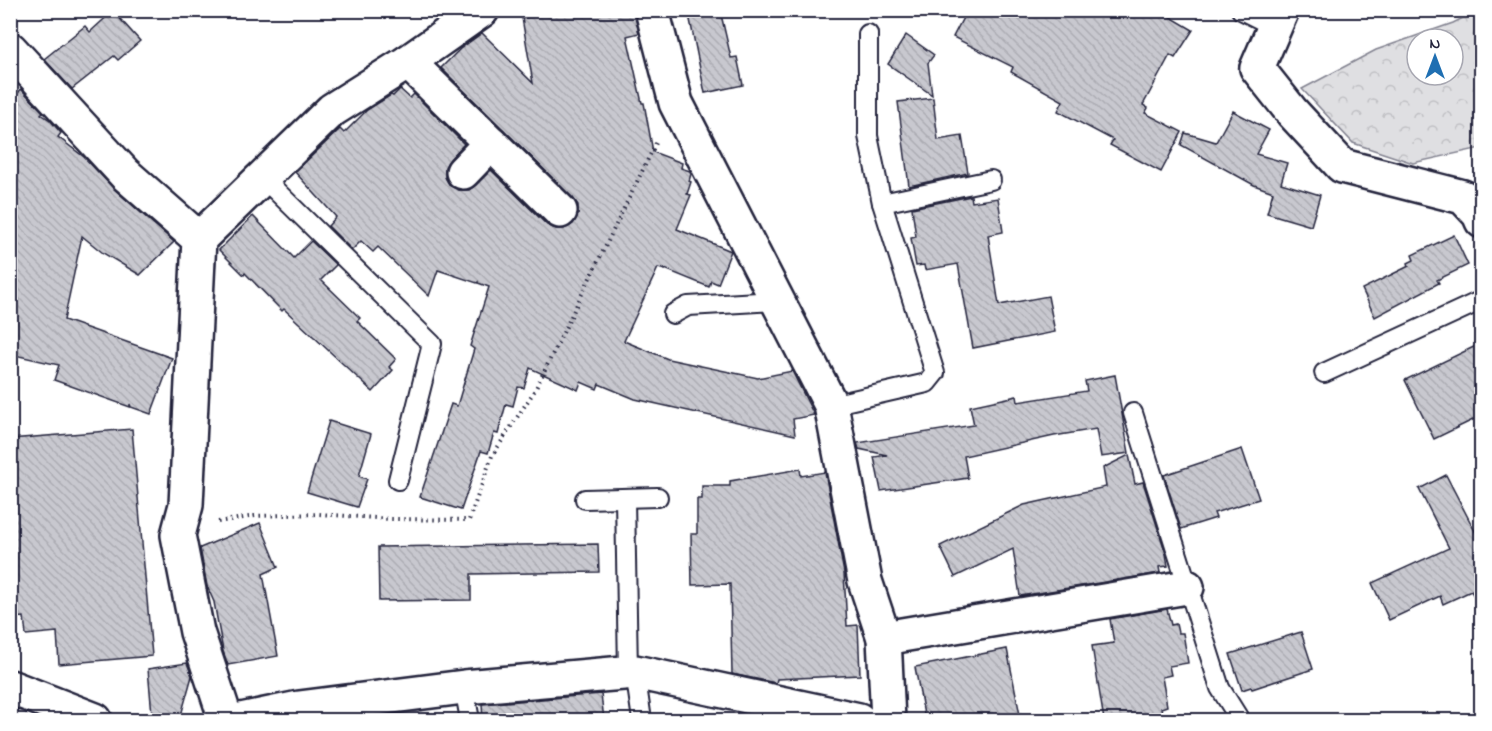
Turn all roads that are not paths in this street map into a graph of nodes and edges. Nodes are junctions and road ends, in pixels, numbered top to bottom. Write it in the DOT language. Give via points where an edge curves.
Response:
graph roads {
  1 [pos="482,10"];
  2 [pos="652,10"];
  3 [pos="1241,10"];
  4 [pos="1278,19"];
  5 [pos="868,34"];
  6 [pos="10,50"];
  7 [pos="408,62"];
  8 [pos="491,143"];
  9 [pos="463,172"];
  10 [pos="262,177"];
  11 [pos="991,180"];
  12 [pos="882,203"];
  13 [pos="560,211"];
  14 [pos="1482,221"];
  15 [pos="199,239"];
  16 [pos="1482,300"];
  17 [pos="777,301"];
  18 [pos="673,314"];
  19 [pos="1324,373"];
  20 [pos="831,405"];
  21 [pos="1133,412"];
  22 [pos="399,480"];
  23 [pos="658,497"];
  24 [pos="625,498"];
  25 [pos="585,499"];
  26 [pos="1187,587"];
  27 [pos="884,638"];
  28 [pos="631,672"];
  29 [pos="10,687"];
  30 [pos="464,687"];
  31 [pos="300,714"];
  32 [pos="94,720"];
  33 [pos="226,720"];
  34 [pos="241,720"];
  35 [pos="470,720"];
  36 [pos="642,720"];
  37 [pos="859,720"];
  38 [pos="888,720"];
  39 [pos="1240,720"];
  1 -- 7 [label="street"];
  2 -- 17 [label="street" via="676,103"];
  3 -- 4 [label="lane"];
  4 -- 14 [label="street" via="1257,68 1342,166 1463,197"];
  5 -- 12 [label="lane" via="868,136"];
  6 -- 15 [label="street" via="125,174"];
  7 -- 8 [label="street"];
  7 -- 10 [label="street" via="332,110"];
  8 -- 9 [label="street"];
  8 -- 13 [label="street"];
  10 -- 15 [label="street"];
  10 -- 22 [label="lane" via="432,344"];
  11 -- 12 [label="lane"];
  12 -- 20 [label="lane" via="935,373 927,383"];
  15 -- 33 [label="street" via="186,505 178,535 197,632"];
  16 -- 19 [label="lane"];
  17 -- 18 [label="lane" via="688,306"];
  17 -- 20 [label="street"];
  20 -- 27 [label="street" via="865,581"];
  21 -- 26 [label="lane"];
  23 -- 24 [label="lane"];
  24 -- 25 [label="lane"];
  24 -- 28 [label="lane"];
  26 -- 27 [label="street"];
  26 -- 39 [label="lane" via="1220,688"];
  27 -- 38 [label="street"];
  28 -- 30 [label="street"];
  28 -- 36 [label="lane"];
  28 -- 37 [label="street"];
  29 -- 32 [label="street"];
  30 -- 31 [label="street"];
  30 -- 35 [label="lane"];
  31 -- 34 [label="street"];
}
